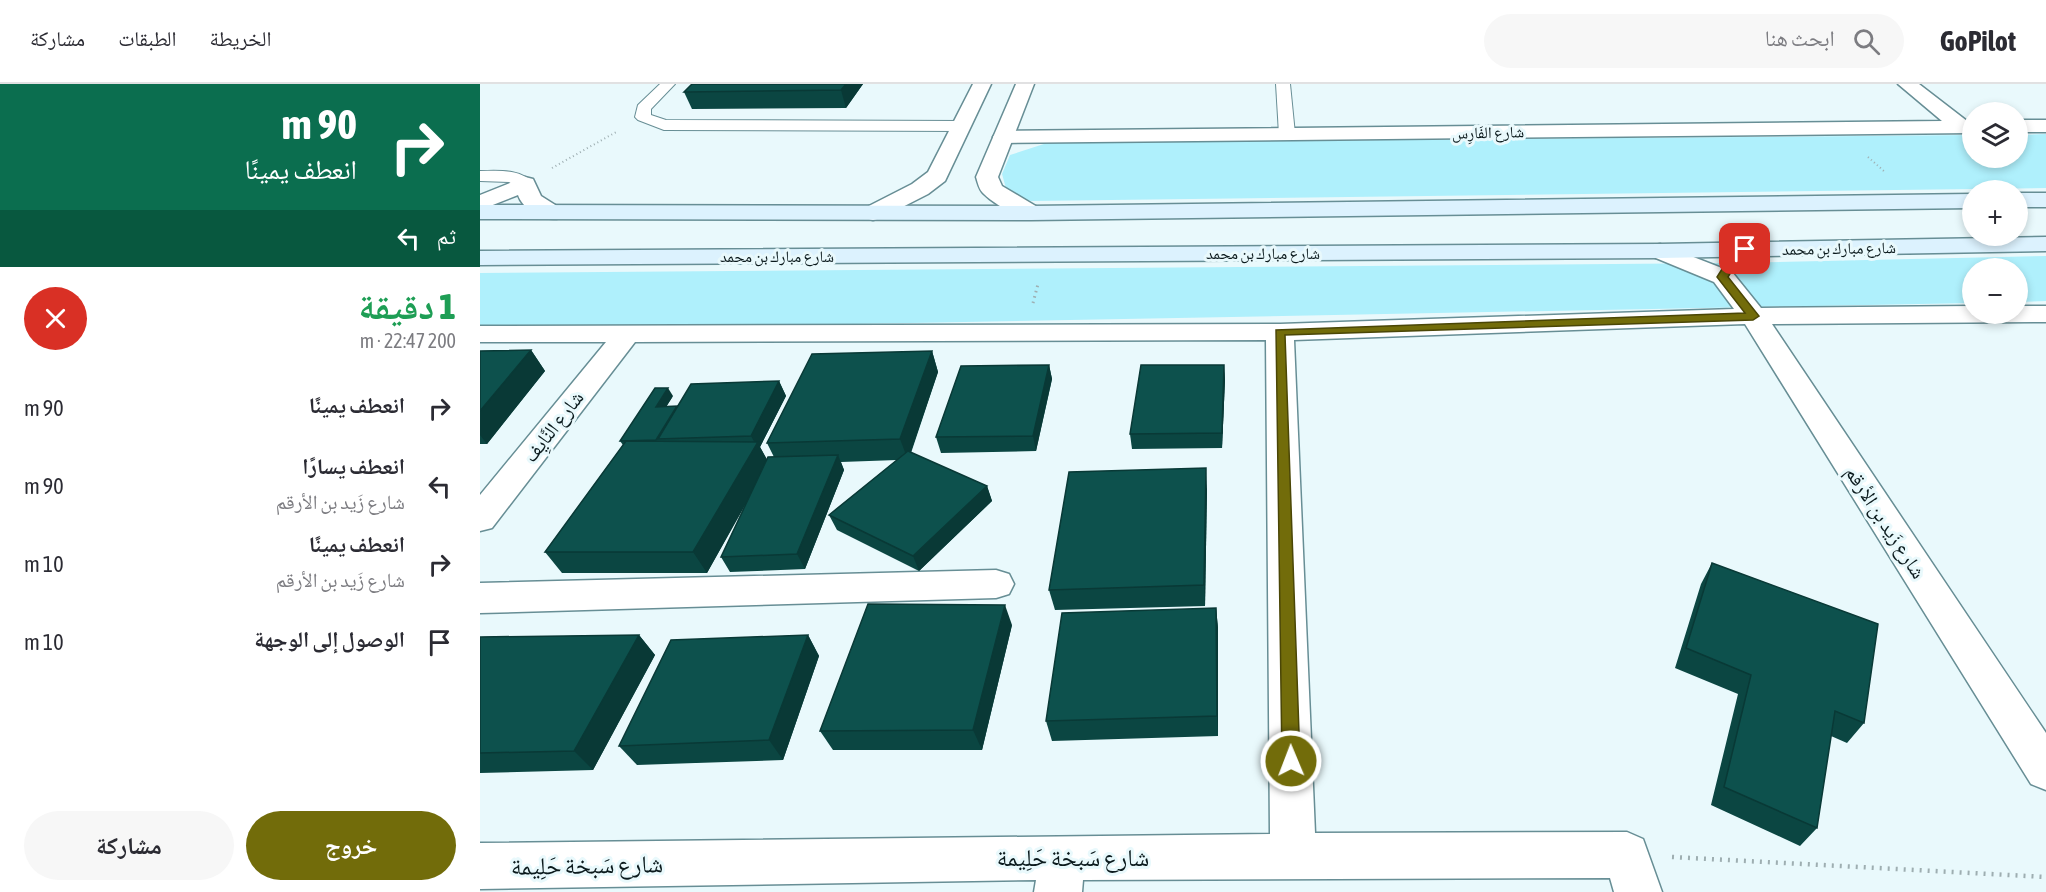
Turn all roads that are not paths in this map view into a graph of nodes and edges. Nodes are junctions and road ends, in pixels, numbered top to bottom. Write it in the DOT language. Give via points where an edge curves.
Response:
graph roads {
  1 [pos="668,84"];
  2 [pos="982,84"];
  3 [pos="1025,84"];
  4 [pos="1283,84"];
  5 [pos="1907,84"];
  6 [pos="1962,123"];
  7 [pos="962,126"];
  8 [pos="2028,126"];
  9 [pos="2046,126"];
  10 [pos="1962,127"];
  11 [pos="1287,134"];
  12 [pos="1003,137"];
  13 [pos="480,176"];
  14 [pos="525,184"];
  15 [pos="2028,200"];
  16 [pos="2046,200"];
  17 [pos="1962,201"];
  18 [pos="480,203"];
  19 [pos="480,212"];
  20 [pos="552,213"];
  21 [pos="873,213"];
  22 [pos="1032,213"];
  23 [pos="2046,244"];
  24 [pos="1745,249"];
  25 [pos="1660,251"];
  26 [pos="480,258"];
  27 [pos="1723,277"];
  28 [pos="2046,314"];
  29 [pos="1753,316"];
  30 [pos="1280,332"];
  31 [pos="480,334"];
  32 [pos="627,334"];
  33 [pos="480,519"];
  34 [pos="996,584"];
  35 [pos="480,598"];
  36 [pos="2046,770"];
  37 [pos="1293,856"];
  38 [pos="480,866"];
  39 [pos="1633,873"];
  40 [pos="1061,874"];
  1 -- 7 [label="lane" via="643,108 643,117 664,124"];
  2 -- 7 [label="street"];
  3 -- 12 [label="street"];
  4 -- 11 [label="lane"];
  5 -- 6 [label="street"];
  7 -- 21 [label="street" via="931,183"];
  8 -- 9 [label="street"];
  10 -- 11 [label="street, شارع الفَارِس"];
  11 -- 12 [label="street, شارع الفَارِس"];
  12 -- 22 [label="street" via="988,183 1000,197"];
  13 -- 14 [label="lane" via="512,177"];
  14 -- 18 [label="street"];
  14 -- 20 [label="street" via="531,200"];
  15 -- 16 [label="main road"];
  17 -- 22 [label="main road"];
  19 -- 20 [label="main road"];
  20 -- 21 [label="main road"];
  21 -- 22 [label="main road"];
  23 -- 24 [label="main road, شارع مبارك بن محمد"];
  24 -- 25 [label="main road, شارع مبارك بن محمد"];
  24 -- 27 [label="street"];
  25 -- 26 [label="main road, شارع مبارك بن محمد"];
  25 -- 27 [label="street"];
  27 -- 29 [label="street, شارع زَيد بن الأرقم"];
  28 -- 29 [label="street"];
  29 -- 30 [label="street"];
  29 -- 36 [label="street, شارع زَيد بن الأرقم"];
  30 -- 32 [label="street"];
  30 -- 37 [label="street"];
  31 -- 32 [label="street"];
  32 -- 33 [label="street, شارع النَّايِف"];
  34 -- 35 [label="street"];
  37 -- 39 [label="street, شارع سَبخة حَلِيمة"];
  37 -- 40 [label="street, شارع سَبخة حَلِيمة"];
  38 -- 40 [label="street, شارع سَبخة حَلِيمة"];
}
